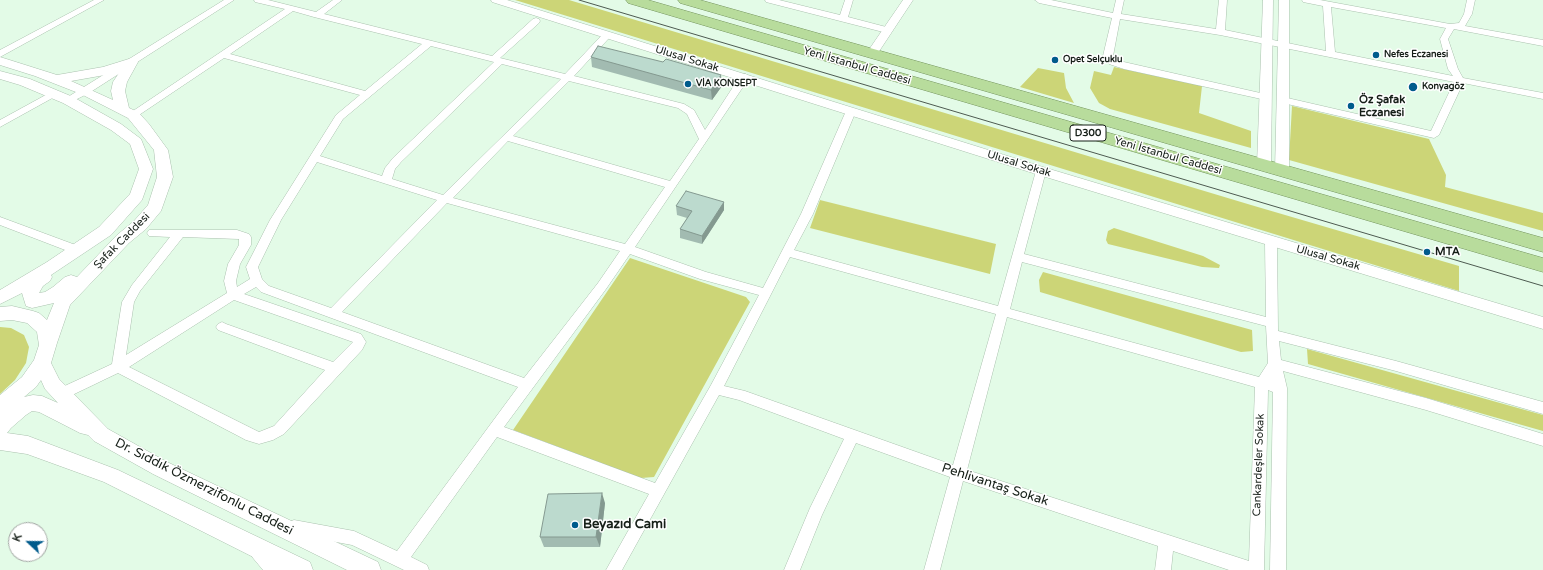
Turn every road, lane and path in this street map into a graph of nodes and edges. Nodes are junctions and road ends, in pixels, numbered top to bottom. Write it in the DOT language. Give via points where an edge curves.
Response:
graph roads {
  1 [pos="230,0"];
  2 [pos="258,0"];
  3 [pos="338,0"];
  4 [pos="496,0"];
  5 [pos="633,0"];
  6 [pos="685,0"];
  7 [pos="768,0"];
  8 [pos="849,0"];
  9 [pos="908,0"];
  10 [pos="1039,0"];
  11 [pos="1120,0"];
  12 [pos="1223,0"];
  13 [pos="1268,0"];
  14 [pos="1284,0"];
  15 [pos="1306,0"];
  16 [pos="1471,0"];
  17 [pos="94,1"];
  18 [pos="1327,4"];
  19 [pos="292,8"];
  20 [pos="317,15"];
  21 [pos="1117,16"];
  22 [pos="843,19"];
  23 [pos="536,21"];
  24 [pos="1451,26"];
  25 [pos="887,30"];
  26 [pos="1220,32"];
  27 [pos="607,35"];
  28 [pos="1266,42"];
  29 [pos="429,43"];
  30 [pos="1543,43"];
  31 [pos="1283,45"];
  32 [pos="0,54"];
  33 [pos="872,54"];
  34 [pos="1331,54"];
  35 [pos="223,55"];
  36 [pos="0,60"];
  37 [pos="497,60"];
  38 [pos="132,62"];
  39 [pos="0,75"];
  40 [pos="743,76"];
  41 [pos="567,78"];
  42 [pos="1460,80"];
  43 [pos="55,87"];
  44 [pos="86,91"];
  45 [pos="367,94"];
  46 [pos="1543,96"];
  47 [pos="1266,97"];
  48 [pos="68,100"];
  49 [pos="1283,100"];
  50 [pos="851,111"];
  51 [pos="128,112"];
  52 [pos="0,124"];
  53 [pos="506,137"];
  54 [pos="704,139"];
  55 [pos="314,158"];
  56 [pos="1264,165"];
  57 [pos="1042,171"];
  58 [pos="1282,171"];
  59 [pos="386,180"];
  60 [pos="672,185"];
  61 [pos="445,199"];
  62 [pos="0,221"];
  63 [pos="153,233"];
  64 [pos="179,234"];
  65 [pos="120,242"];
  66 [pos="1271,242"];
  67 [pos="1543,245"];
  68 [pos="628,249"];
  69 [pos="77,250"];
  70 [pos="787,252"];
  71 [pos="1018,257"];
  72 [pos="1543,265"];
  73 [pos="257,281"];
  74 [pos="766,293"];
  75 [pos="233,295"];
  76 [pos="0,298"];
  77 [pos="1003,312"];
  78 [pos="0,314"];
  79 [pos="333,314"];
  80 [pos="1543,323"];
  81 [pos="222,328"];
  82 [pos="1272,328"];
  83 [pos="48,342"];
  84 [pos="42,363"];
  85 [pos="1275,364"];
  86 [pos="118,367"];
  87 [pos="335,368"];
  88 [pos="1262,383"];
  89 [pos="527,385"];
  90 [pos="1280,388"];
  91 [pos="716,390"];
  92 [pos="62,394"];
  93 [pos="0,406"];
  94 [pos="1543,408"];
  95 [pos="0,429"];
  96 [pos="495,430"];
  97 [pos="101,435"];
  98 [pos="852,437"];
  99 [pos="1543,440"];
  100 [pos="0,441"];
  101 [pos="28,445"];
  102 [pos="959,473"];
  103 [pos="658,491"];
  104 [pos="274,523"];
  105 [pos="1166,542"];
  106 [pos="250,544"];
  107 [pos="400,560"];
  108 [pos="273,570"];
  109 [pos="302,570"];
  110 [pos="370,570"];
  111 [pos="421,570"];
  112 [pos="614,570"];
  113 [pos="792,570"];
  114 [pos="932,570"];
  115 [pos="1163,570"];
  116 [pos="1252,570"];
  117 [pos="1256,570"];
  118 [pos="1278,570"];
  1 -- 38 [label="street"];
  2 -- 19 [label="street"];
  3 -- 20 [label="street"];
  4 -- 27 [label="street, Ulusal Sokak"];
  5 -- 72 [label="highway, Yeni İstanbul Caddesi / D300"];
  6 -- 33 [label="highway, Yeni İstanbul Caddesi / D300"];
  7 -- 22 [label="street"];
  8 -- 22 [label="street"];
  9 -- 25 [label="street"];
  10 -- 21 [label="street"];
  11 -- 21 [label="street"];
  12 -- 26 [label="street"];
  13 -- 28 [label="street"];
  14 -- 31 [label="street"];
  15 -- 18 [label="street"];
  16 -- 24 [label="street" via="1468,14 1462,24"];
  17 -- 32 [label="street"];
  18 -- 24 [label="street"];
  18 -- 34 [label="street"];
  19 -- 20 [label="street"];
  19 -- 35 [label="street"];
  20 -- 29 [label="street"];
  21 -- 26 [label="street"];
  21 -- 47 [label="street" via="1108,56 1112,62"];
  22 -- 25 [label="street"];
  23 -- 37 [label="street"];
  24 -- 30 [label="street"];
  24 -- 42 [label="street" via="1444,39 1453,69"];
  25 -- 33 [label="street"];
  26 -- 28 [label="street"];
  27 -- 40 [label="street, Ulusal Sokak"];
  27 -- 41 [label="street"];
  28 -- 31 [label="street"];
  28 -- 47 [label="street"];
  29 -- 37 [label="street"];
  29 -- 45 [label="street"];
  31 -- 34 [label="street"];
  31 -- 49 [label="street"];
  33 -- 56 [label="highway, Yeni İstanbul Caddesi / D300"];
  34 -- 42 [label="street"];
  35 -- 45 [label="street"];
  35 -- 51 [label="street"];
  36 -- 43 [label="main road, Şafak Caddesi"];
  37 -- 41 [label="street"];
  37 -- 59 [label="street" via="397,160 390,168"];
  38 -- 43 [label="main road"];
  38 -- 44 [label="street"];
  38 -- 51 [label="main road" via="120,82 118,91"];
  39 -- 43 [label="main road, Şafak Caddesi"];
  40 -- 50 [label="street, Ulusal Sokak"];
  40 -- 54 [label="street"];
  41 -- 53 [label="street"];
  41 -- 54 [label="street" via="681,106 691,112"];
  42 -- 46 [label="street"];
  42 -- 49 [label="street" via="1434,135"];
  43 -- 44 [label="main road, Şafak Caddesi"];
  43 -- 48 [label="main road, Şafak Caddesi"];
  43 -- 52 [label="street"];
  44 -- 48 [label="street"];
  44 -- 51 [label="main road, Şafak Caddesi"];
  45 -- 55 [label="street" via="339,118"];
  47 -- 56 [label="street"];
  48 -- 69 [label="main road, Şafak Caddesi" via="116,127 136,142 146,169 137,196 105,231"];
  49 -- 58 [label="street"];
  50 -- 57 [label="street, Ulusal Sokak"];
  50 -- 70 [label="street" via="807,214"];
  51 -- 65 [label="main road, Şafak Caddesi" via="144,127 161,150 165,177 155,207 140,225"];
  53 -- 60 [label="street"];
  53 -- 61 [label="street"];
  54 -- 60 [label="street"];
  55 -- 59 [label="street"];
  55 -- 73 [label="street" via="276,220 252,268"];
  56 -- 58 [label="highway, Yeni İstanbul Caddesi / D300"];
  57 -- 66 [label="street, Ulusal Sokak"];
  57 -- 71 [label="street"];
  58 -- 67 [label="highway, Yeni İstanbul Caddesi / D300"];
  59 -- 61 [label="street"];
  60 -- 68 [label="street"];
  61 -- 68 [label="street"];
  61 -- 79 [label="street"];
  62 -- 69 [label="street"];
  63 -- 64 [label="street"];
  64 -- 75 [label="street" via="237,234 244,237 245,245 234,264 230,281"];
  64 -- 86 [label="street" via="128,302"];
  65 -- 69 [label="main road" via="59,292 49,298 32,301 30,291 37,282"];
  65 -- 83 [label="main road, Şafak Caddesi" via="63,302"];
  66 -- 80 [label="street, Ulusal Sokak"];
  66 -- 82 [label="street, Cankardeşler Sokak"];
  68 -- 74 [label="street" via="704,276"];
  68 -- 89 [label="street"];
  69 -- 76 [label="main road, Şafak Caddesi"];
  70 -- 74 [label="street"];
  70 -- 77 [label="street"];
  71 -- 77 [label="street"];
  71 -- 82 [label="street"];
  73 -- 75 [label="street"];
  73 -- 79 [label="street" via="265,289"];
  74 -- 91 [label="street"];
  75 -- 86 [label="street"];
  75 -- 87 [label="street" via="357,338 360,342"];
  77 -- 88 [label="street"];
  77 -- 102 [label="street"];
  78 -- 83 [label="main road" via="12,313 33,318 45,329"];
  79 -- 89 [label="street"];
  81 -- 87 [label="street"];
  82 -- 85 [label="street, Cankardeşler Sokak"];
  82 -- 94 [label="street"];
  83 -- 84 [label="main road, Şafak Caddesi"];
  84 -- 92 [label="main road, Dr. Sıddık Özmerzifonlu Caddesi" via="52,384"];
  84 -- 93 [label="main road, Şafak Caddesi" via="29,382"];
  85 -- 88 [label="street"];
  85 -- 90 [label="street, Cankardeşler Sokak"];
  85 -- 99 [label="street" via="1426,404"];
  86 -- 87 [label="street" via="259,438 279,430"];
  86 -- 92 [label="street"];
  88 -- 90 [label="street"];
  88 -- 117 [label="street, Cankardeşler Sokak"];
  89 -- 96 [label="street"];
  90 -- 118 [label="street, Cankardeşler Sokak"];
  91 -- 98 [label="street, Pehlivantaş Sokak" via="740,395"];
  91 -- 103 [label="street"];
  92 -- 97 [label="main road, Dr. Sıddık Özmerzifonlu Caddesi"];
  95 -- 97 [label="main road" via="18,409 33,403 42,404"];
  95 -- 101 [label="main road" via="1,434"];
  96 -- 103 [label="street"];
  96 -- 107 [label="street"];
  97 -- 104 [label="main road, Dr. Sıddık Özmerzifonlu Caddesi" via="160,468"];
  98 -- 102 [label="street, Pehlivantaş Sokak"];
  98 -- 113 [label="street" via="815,513"];
  100 -- 101 [label="main road"];
  101 -- 106 [label="main road" via="111,476"];
  102 -- 105 [label="street, Pehlivantaş Sokak"];
  102 -- 114 [label="street"];
  103 -- 112 [label="street"];
  104 -- 107 [label="street" via="354,538"];
  104 -- 110 [label="main road, Dr. Sıddık Özmerzifonlu Caddesi"];
  105 -- 115 [label="street"];
  105 -- 116 [label="street, Pehlivantaş Sokak"];
  106 -- 108 [label="street"];
  106 -- 109 [label="main road"];
  107 -- 111 [label="street"];
}
